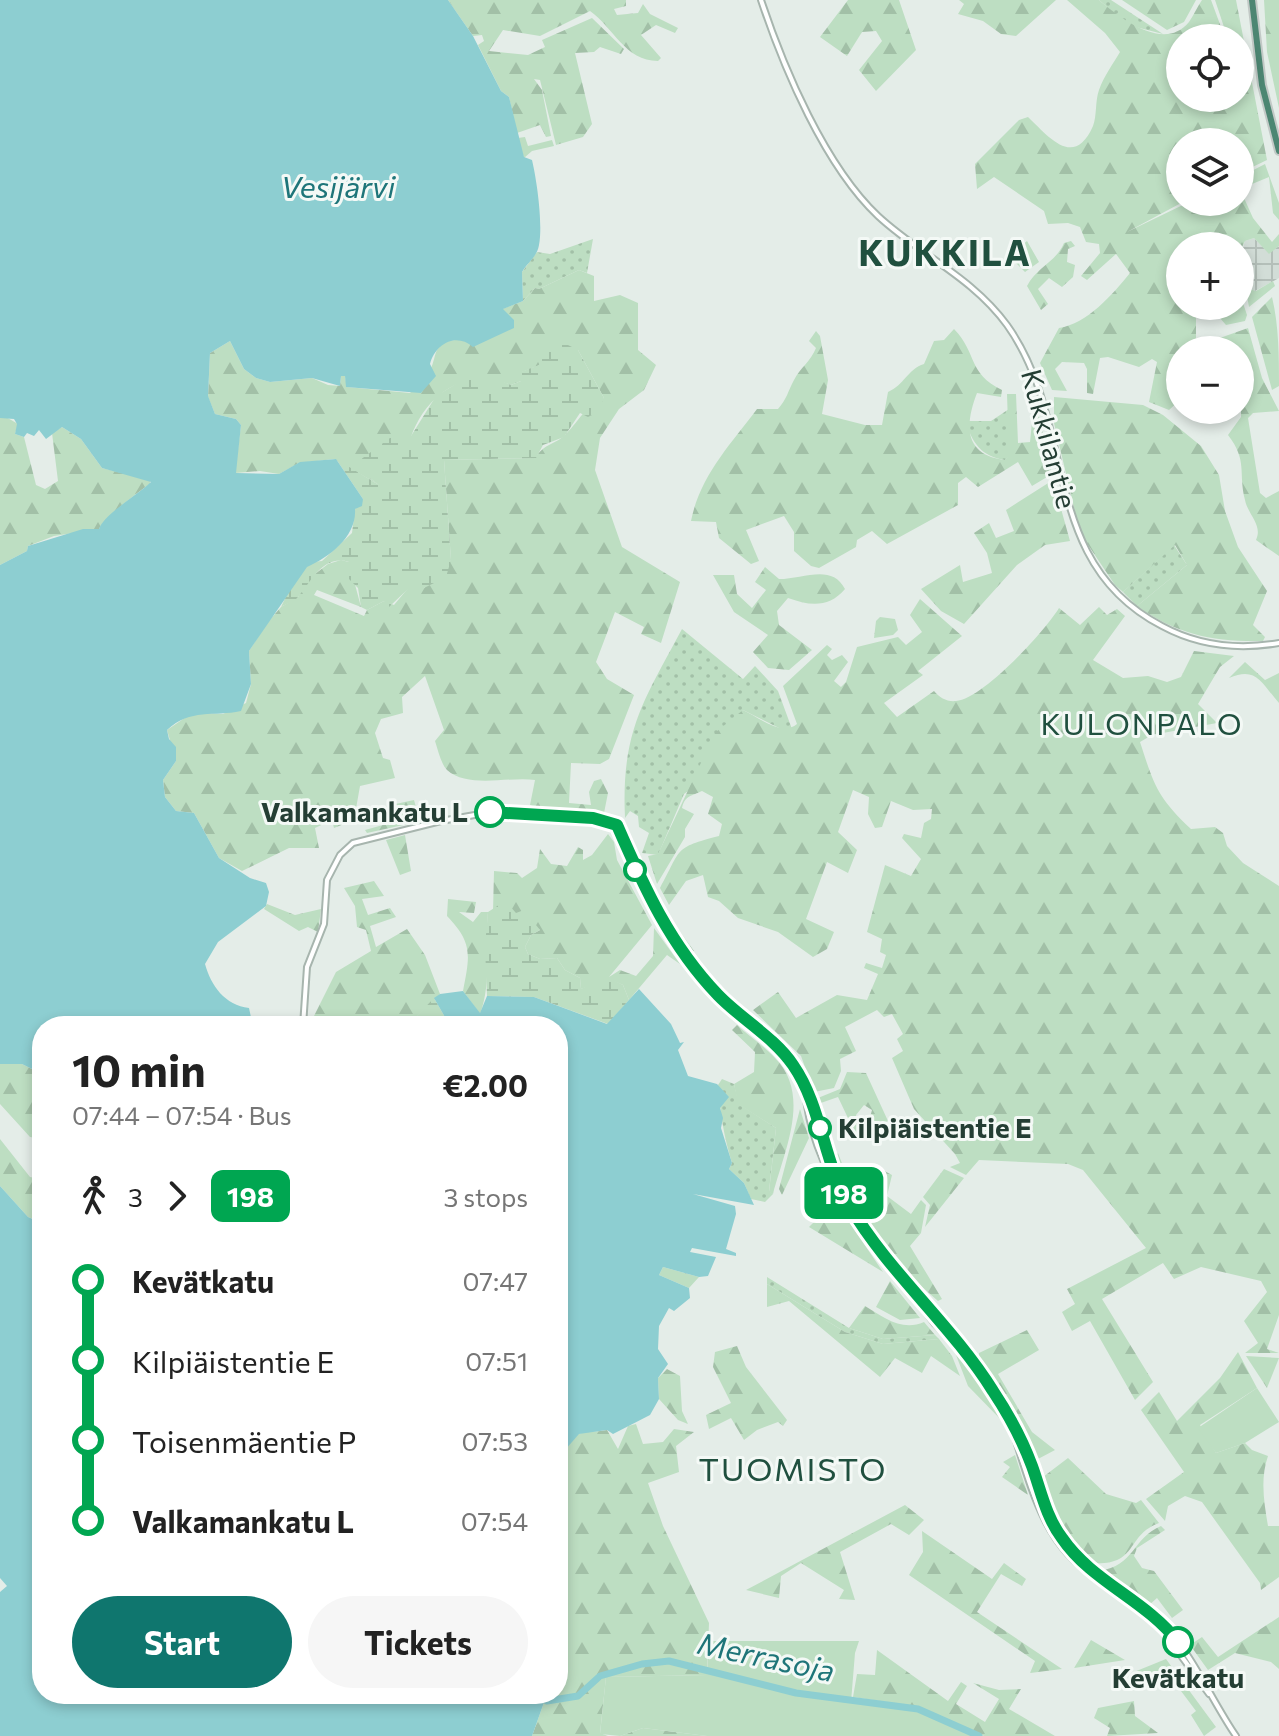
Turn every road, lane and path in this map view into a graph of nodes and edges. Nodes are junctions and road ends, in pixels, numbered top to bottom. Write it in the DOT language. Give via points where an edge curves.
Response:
graph roads {
  1 [pos="761,0"];
  2 [pos="1252,0"];
  3 [pos="1279,151"];
  4 [pos="1279,643"];
  5 [pos="304,1016"];
  6 [pos="1236,1736"];
  1 -- 4 [label="street, Kukkilantie" via="805,105 852,185 893,229 969,283 1023,351 1047,411 1072,521 1106,583 1135,610 1177,634 1241,647"];
  2 -- 3 [label="highway" via="1262,85"];
  5 -- 6 [label="street" via="307,967 324,924 327,880 353,843 497,811 603,819 617,825 646,894 687,960 786,1056 805,1087 818,1144 838,1190 1006,1412 1044,1512 1069,1556 1135,1604 1165,1634"];
}
